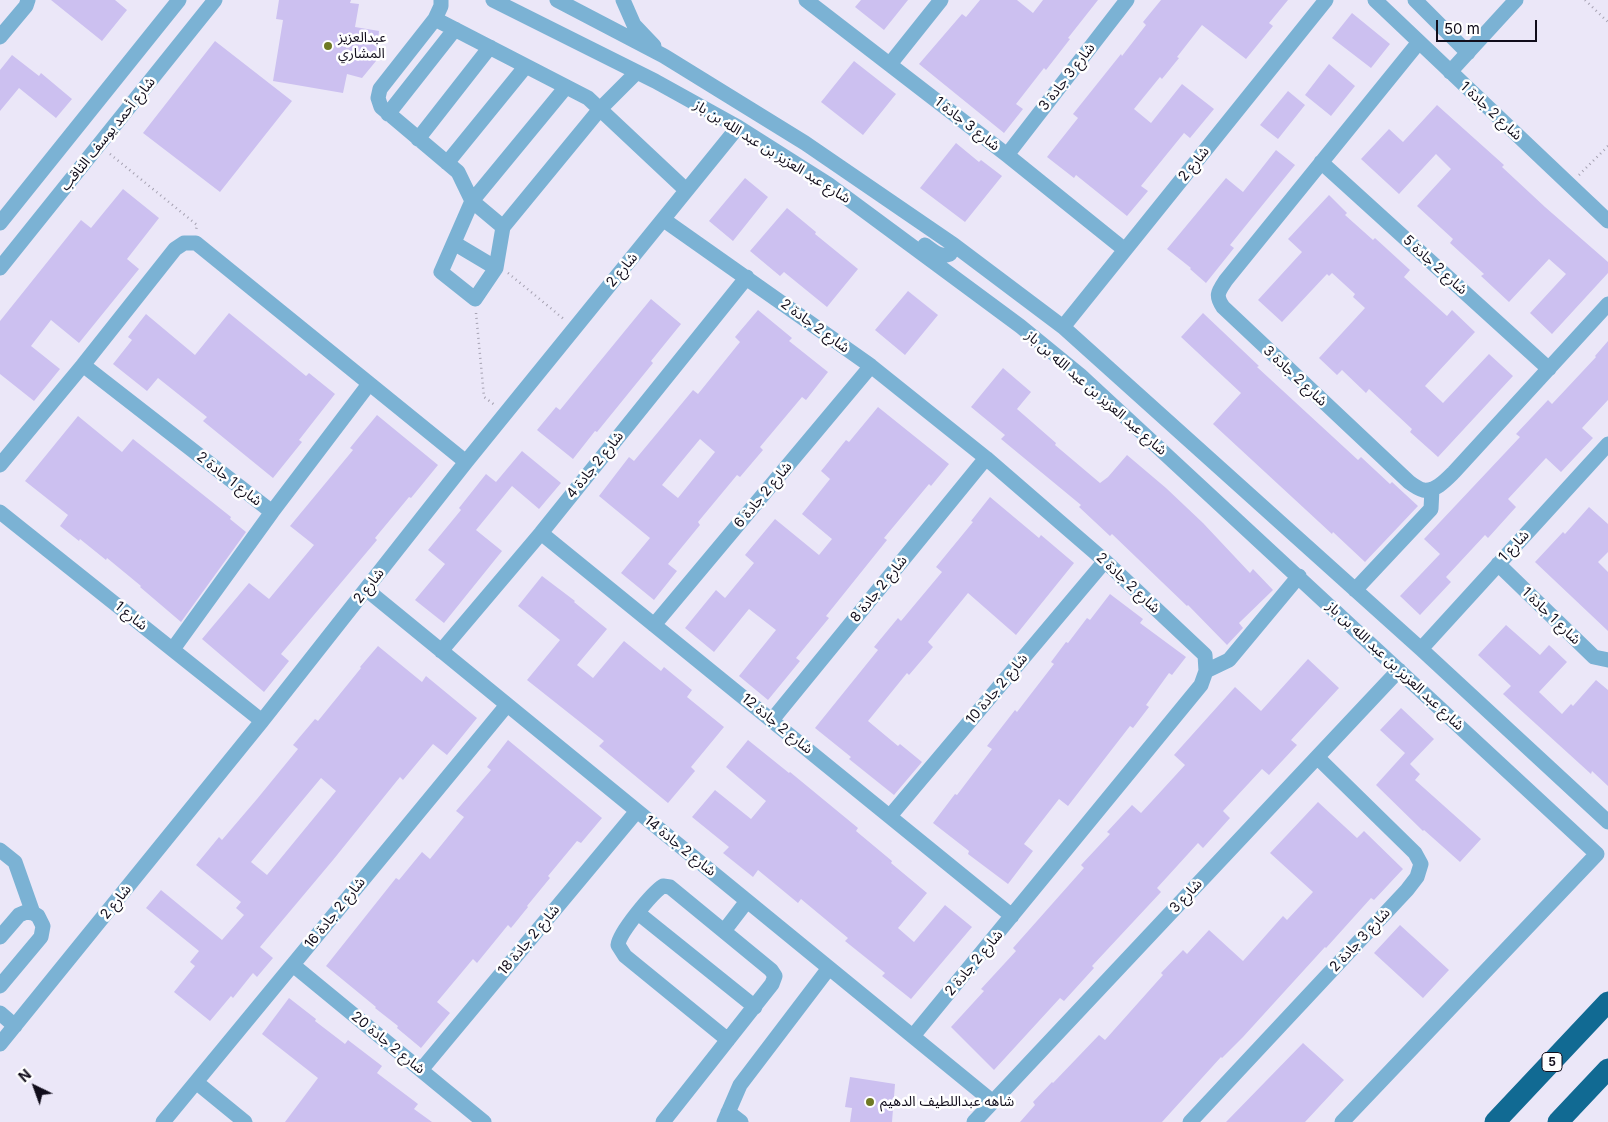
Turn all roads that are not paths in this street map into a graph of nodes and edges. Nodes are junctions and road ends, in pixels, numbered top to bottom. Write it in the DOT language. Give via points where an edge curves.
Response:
graph roads {
  1 [pos="28,0"];
  2 [pos="179,0"];
  3 [pos="207,0"];
  4 [pos="215,0"];
  5 [pos="441,0"];
  6 [pos="493,0"];
  7 [pos="558,0"];
  8 [pos="623,0"];
  9 [pos="806,0"];
  10 [pos="941,0"];
  11 [pos="1128,0"];
  12 [pos="1326,0"];
  13 [pos="1375,0"];
  14 [pos="1415,0"];
  15 [pos="1516,0"];
  16 [pos="435,19"];
  17 [pos="455,29"];
  18 [pos="189,33"];
  19 [pos="0,37"];
  20 [pos="1419,42"];
  21 [pos="490,47"];
  22 [pos="1468,53"];
  23 [pos="664,56"];
  24 [pos="890,64"];
  25 [pos="526,66"];
  26 [pos="637,72"];
  27 [pos="1450,72"];
  28 [pos="566,87"];
  29 [pos="600,109"];
  30 [pos="388,114"];
  31 [pos="738,127"];
  32 [pos="418,139"];
  33 [pos="1007,155"];
  34 [pos="1321,162"];
  35 [pos="447,163"];
  36 [pos="686,190"];
  37 [pos="472,200"];
  38 [pos="664,220"];
  39 [pos="1608,221"];
  40 [pos="880,222"];
  41 [pos="0,223"];
  42 [pos="503,227"];
  43 [pos="454,243"];
  44 [pos="954,245"];
  45 [pos="1124,250"];
  46 [pos="497,266"];
  47 [pos="0,268"];
  48 [pos="747,277"];
  49 [pos="962,282"];
  50 [pos="1013,291"];
  51 [pos="1608,304"];
  52 [pos="1063,327"];
  53 [pos="83,365"];
  54 [pos="871,366"];
  55 [pos="1549,369"];
  56 [pos="369,384"];
  57 [pos="1608,444"];
  58 [pos="986,458"];
  59 [pos="466,462"];
  60 [pos="0,465"];
  61 [pos="1432,489"];
  62 [pos="0,512"];
  63 [pos="272,512"];
  64 [pos="541,533"];
  65 [pos="1104,562"];
  66 [pos="1498,564"];
  67 [pos="1298,576"];
  68 [pos="367,590"];
  69 [pos="1355,590"];
  70 [pos="654,625"];
  71 [pos="1420,649"];
  72 [pos="173,650"];
  73 [pos="441,651"];
  74 [pos="1608,660"];
  75 [pos="1398,670"];
  76 [pos="1206,672"];
  77 [pos="507,704"];
  78 [pos="772,720"];
  79 [pos="262,721"];
  80 [pos="1317,757"];
  81 [pos="637,810"];
  82 [pos="890,816"];
  83 [pos="1608,822"];
  84 [pos="0,850"];
  85 [pos="1602,853"];
  86 [pos="747,901"];
  87 [pos="33,913"];
  88 [pos="638,913"];
  89 [pos="1012,916"];
  90 [pos="724,931"];
  91 [pos="0,937"];
  92 [pos="292,965"];
  93 [pos="829,968"];
  94 [pos="0,986"];
  95 [pos="1608,1002"];
  96 [pos="755,1006"];
  97 [pos="0,1013"];
  98 [pos="15,1026"];
  99 [pos="913,1036"];
  100 [pos="2,1039"];
  101 [pos="728,1040"];
  102 [pos="1608,1069"];
  103 [pos="421,1070"];
  104 [pos="196,1082"];
  105 [pos="993,1102"];
  106 [pos="726,1117"];
  107 [pos="163,1122"];
  108 [pos="245,1122"];
  109 [pos="484,1122"];
  110 [pos="663,1122"];
  111 [pos="741,1122"];
  112 [pos="974,1122"];
  113 [pos="1190,1122"];
  114 [pos="1342,1122"];
  115 [pos="1496,1122"];
  116 [pos="1558,1122"];
  1 -- 19 [label="street"];
  2 -- 41 [label="street, شارع أحمد يوسف الثاقب"];
  3 -- 18 [label="street" via="189,24"];
  4 -- 18 [label="street, شارع أحمد يوسف الثاقب"];
  5 -- 16 [label="street"];
  6 -- 26 [label="street, شارع عبد العزيز بن عبد الله بن باز"];
  7 -- 23 [label="street, شارع عبد العزيز بن عبد الله بن باز"];
  8 -- 23 [label="street" via="634,25"];
  9 -- 24 [label="street, شارع 3 جادة 1"];
  10 -- 24 [label="street"];
  11 -- 33 [label="street, شارع 3 جادة 3"];
  12 -- 45 [label="street, شارع 2"];
  13 -- 20 [label="street, شارع 2 جادة 1"];
  14 -- 22 [label="street"];
  15 -- 22 [label="street"];
  16 -- 17 [label="street"];
  16 -- 30 [label="street" via="380,89 378,98"];
  17 -- 21 [label="street"];
  17 -- 30 [label="street"];
  18 -- 47 [label="street, شارع أحمد يوسف الثاقب"];
  20 -- 27 [label="street, شارع 2 جادة 1"];
  20 -- 34 [label="street, شارع 2 جادة 3"];
  21 -- 25 [label="street"];
  21 -- 32 [label="street"];
  22 -- 27 [label="street"];
  23 -- 44 [label="street, شارع عبد العزيز بن عبد الله بن باز" via="805,143"];
  24 -- 33 [label="street, شارع 3 جادة 1"];
  25 -- 28 [label="street"];
  25 -- 35 [label="street"];
  26 -- 29 [label="street"];
  26 -- 31 [label="street, شارع عبد العزيز بن عبد الله بن باز"];
  27 -- 39 [label="street, شارع 2 جادة 1"];
  28 -- 29 [label="street" via="588,98"];
  28 -- 37 [label="street"];
  29 -- 36 [label="street"];
  29 -- 42 [label="street"];
  30 -- 32 [label="street"];
  31 -- 36 [label="street, شارع 2"];
  31 -- 40 [label="street, شارع عبد العزيز بن عبد الله بن باز" via="828,184"];
  32 -- 35 [label="street"];
  33 -- 45 [label="street, شارع 3 جادة 1"];
  34 -- 55 [label="street, شارع 2 جادة 5"];
  34 -- 61 [label="street, شارع 2 جادة 3" via="1226,280 1218,292 1218,299 1232,316 1409,482 1424,490"];
  35 -- 37 [label="street" via="458,172"];
  36 -- 38 [label="street, شارع 2"];
  37 -- 42 [label="street"];
  37 -- 43 [label="street"];
  38 -- 48 [label="street, شارع 2 جادة 2"];
  38 -- 59 [label="street, شارع 2"];
  40 -- 44 [label="street" via="912,235 935,253 950,254"];
  40 -- 49 [label="street, شارع عبد العزيز بن عبد الله بن باز"];
  42 -- 46 [label="street"];
  43 -- 46 [label="street"];
  43 -- 46 [label="street" via="442,272 475,299"];
  44 -- 50 [label="street, شارع عبد العزيز بن عبد الله بن باز"];
  45 -- 52 [label="street, شارع 2"];
  48 -- 54 [label="street, شارع 2 جادة 2"];
  48 -- 64 [label="street, شارع 2 جادة 4"];
  49 -- 50 [label="street" via="970,270 976,270"];
  49 -- 67 [label="street, شارع عبد العزيز بن عبد الله بن باز" via="1080,375"];
  50 -- 52 [label="street, شارع عبد العزيز بن عبد الله بن باز"];
  51 -- 55 [label="street"];
  52 -- 69 [label="street, شارع عبد العزيز بن عبد الله بن باز"];
  53 -- 56 [label="street" via="174,249 184,243 196,243"];
  53 -- 60 [label="street"];
  53 -- 63 [label="street, شارع 1 جادة 2"];
  54 -- 58 [label="street, شارع 2 جادة 2"];
  54 -- 70 [label="street, شارع 2 جادة 6"];
  55 -- 61 [label="street" via="1454,472"];
  56 -- 59 [label="street"];
  56 -- 63 [label="street, شارع 1 جادة 2"];
  57 -- 66 [label="street, شارع 1"];
  58 -- 65 [label="street, شارع 2 جادة 2"];
  58 -- 78 [label="street, شارع 2 جادة 8"];
  59 -- 68 [label="street, شارع 2"];
  61 -- 69 [label="street" via="1431,510"];
  62 -- 72 [label="street, شارع 1"];
  63 -- 72 [label="street"];
  64 -- 70 [label="street, شارع 2 جادة 12"];
  64 -- 73 [label="street, شارع 2 جادة 4"];
  65 -- 76 [label="street, شارع 2 جادة 2" via="1205,655"];
  65 -- 82 [label="street, شارع 2 جادة 10"];
  66 -- 71 [label="street, شارع 1"];
  66 -- 74 [label="street, شارع 1 جادة 1" via="1594,657"];
  67 -- 75 [label="street, شارع عبد العزيز بن عبد الله بن باز"];
  67 -- 76 [label="street" via="1229,660"];
  68 -- 73 [label="street, شارع 2 جادة 14"];
  68 -- 79 [label="street, شارع 2"];
  69 -- 71 [label="street, شارع عبد العزيز بن عبد الله بن باز"];
  70 -- 78 [label="street, شارع 2 جادة 12"];
  71 -- 83 [label="street, شارع عبد العزيز بن عبد الله بن باز"];
  72 -- 79 [label="street, شارع 1"];
  73 -- 77 [label="street, شارع 2 جادة 14"];
  75 -- 80 [label="street, شارع 3"];
  75 -- 85 [label="street, شارع عبد العزيز بن عبد الله بن باز"];
  76 -- 89 [label="street, شارع 2 جادة 2" via="1201,685"];
  77 -- 81 [label="street, شارع 2 جادة 14"];
  77 -- 92 [label="street, شارع 2 جادة 16"];
  78 -- 82 [label="street, شارع 2 جادة 12"];
  79 -- 98 [label="street, شارع 2"];
  80 -- 105 [label="street, شارع 3"];
  80 -- 113 [label="street, شارع 3 جادة 2" via="1415,854 1421,864 1417,877"];
  81 -- 86 [label="street, شارع 2 جادة 14"];
  81 -- 103 [label="street, شارع 2 جادة 18"];
  82 -- 89 [label="street, شارع 2 جادة 12"];
  84 -- 87 [label="street" via="15,862"];
  85 -- 114 [label="street"];
  86 -- 90 [label="street"];
  86 -- 93 [label="street, شارع 2 جادة 14"];
  87 -- 91 [label="street" via="19,915"];
  87 -- 94 [label="street" via="43,926 41,936"];
  88 -- 90 [label="street" via="658,889 670,887"];
  88 -- 96 [label="street"];
  88 -- 101 [label="street" via="621,935 620,950"];
  89 -- 99 [label="street, شارع 2 جادة 2"];
  90 -- 96 [label="street" via="773,973 772,984"];
  92 -- 103 [label="street, شارع 2 جادة 20"];
  92 -- 104 [label="street, شارع 2 جادة 16"];
  93 -- 99 [label="street, شارع 2 جادة 14"];
  93 -- 106 [label="street" via="740,1085"];
  95 -- 115 [label="highway, 5"];
  96 -- 101 [label="street"];
  97 -- 98 [label="street"];
  98 -- 100 [label="street, شارع 2"];
  99 -- 105 [label="street, شارع 2 جادة 14"];
  101 -- 110 [label="street"];
  102 -- 116 [label="highway"];
  103 -- 109 [label="street, شارع 2 جادة 20"];
  104 -- 107 [label="street, شارع 2 جادة 16"];
  104 -- 108 [label="street"];
  105 -- 112 [label="street, شارع 3"];
  106 -- 111 [label="street"];
}
